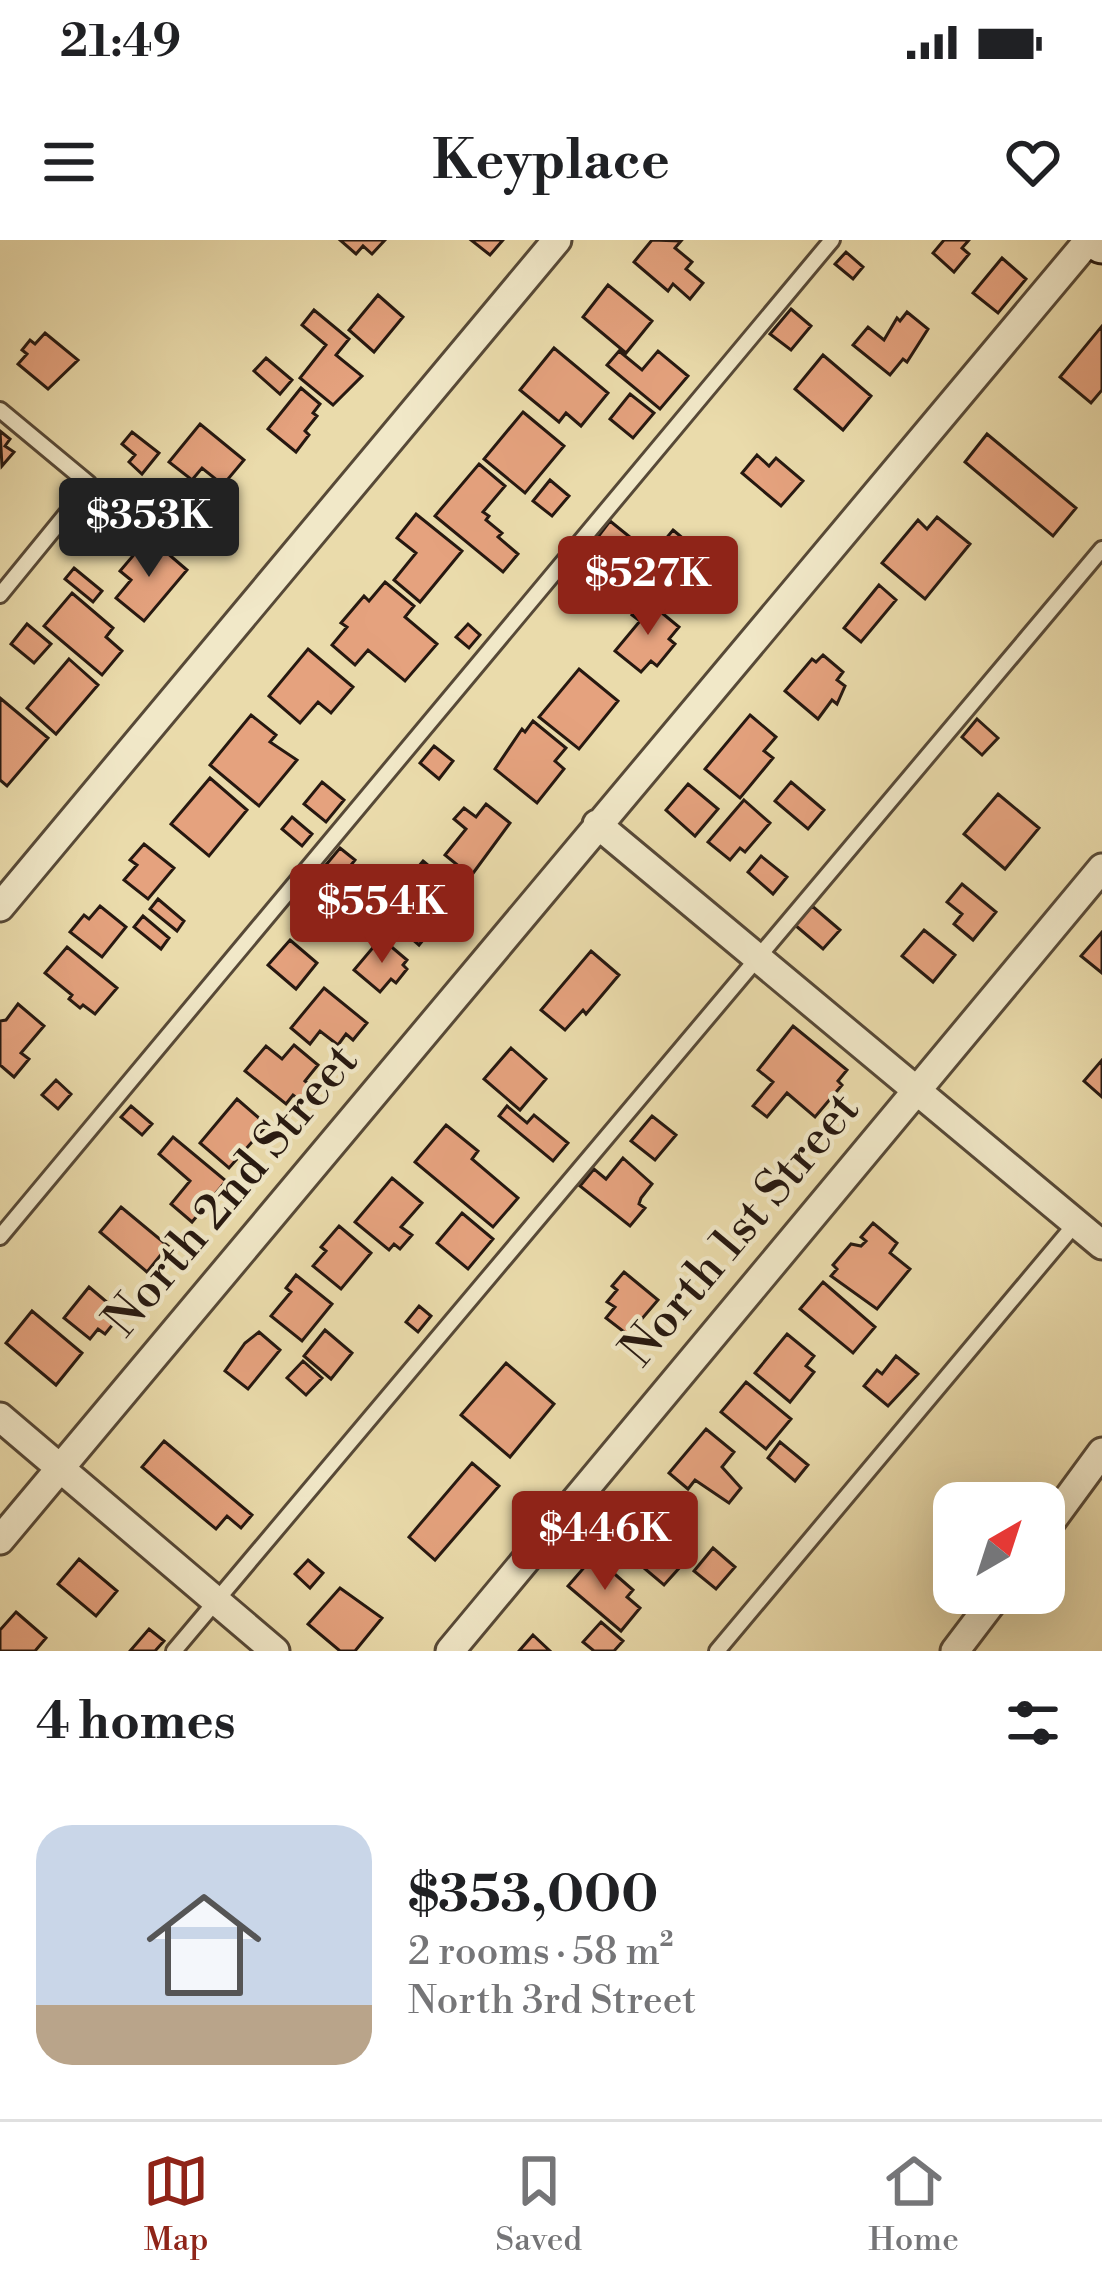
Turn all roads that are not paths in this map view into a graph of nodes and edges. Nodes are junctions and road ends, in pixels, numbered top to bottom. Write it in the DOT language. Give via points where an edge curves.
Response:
graph roads {
  1 [pos="557,240"];
  2 [pos="832,240"];
  3 [pos="1089,240"];
  4 [pos="0,410"];
  5 [pos="1102,549"];
  6 [pos="0,595"];
  7 [pos="597,824"];
  8 [pos="1102,868"];
  9 [pos="0,907"];
  10 [pos="757,956"];
  11 [pos="916,1091"];
  12 [pos="1077,1222"];
  13 [pos="0,1237"];
  14 [pos="1102,1245"];
  15 [pos="0,1417"];
  16 [pos="1102,1452"];
  17 [pos="59,1468"];
  18 [pos="1065,1502"];
  19 [pos="0,1540"];
  20 [pos="215,1600"];
  21 [pos="983,1614"];
  22 [pos="174,1651"];
  23 [pos="275,1651"];
  24 [pos="450,1651"];
  25 [pos="717,1651"];
  26 [pos="955,1651"];
  1 -- 9 [label="street"];
  2 -- 13 [label="lane"];
  3 -- 7 [label="street, North 2nd Street"];
  4 -- 6 [label="lane" via="88,483"];
  5 -- 10 [label="lane"];
  7 -- 10 [label="street"];
  7 -- 17 [label="street, North 2nd Street"];
  8 -- 11 [label="street, North 1st Street"];
  10 -- 11 [label="street"];
  10 -- 20 [label="lane"];
  11 -- 12 [label="street"];
  11 -- 24 [label="street, North 1st Street"];
  12 -- 14 [label="street"];
  12 -- 25 [label="lane"];
  15 -- 17 [label="street"];
  16 -- 18 [label="street"];
  17 -- 19 [label="street, North 2nd Street"];
  17 -- 20 [label="street"];
  20 -- 22 [label="lane"];
  20 -- 23 [label="street"];
  21 -- 26 [label="street"];
}
